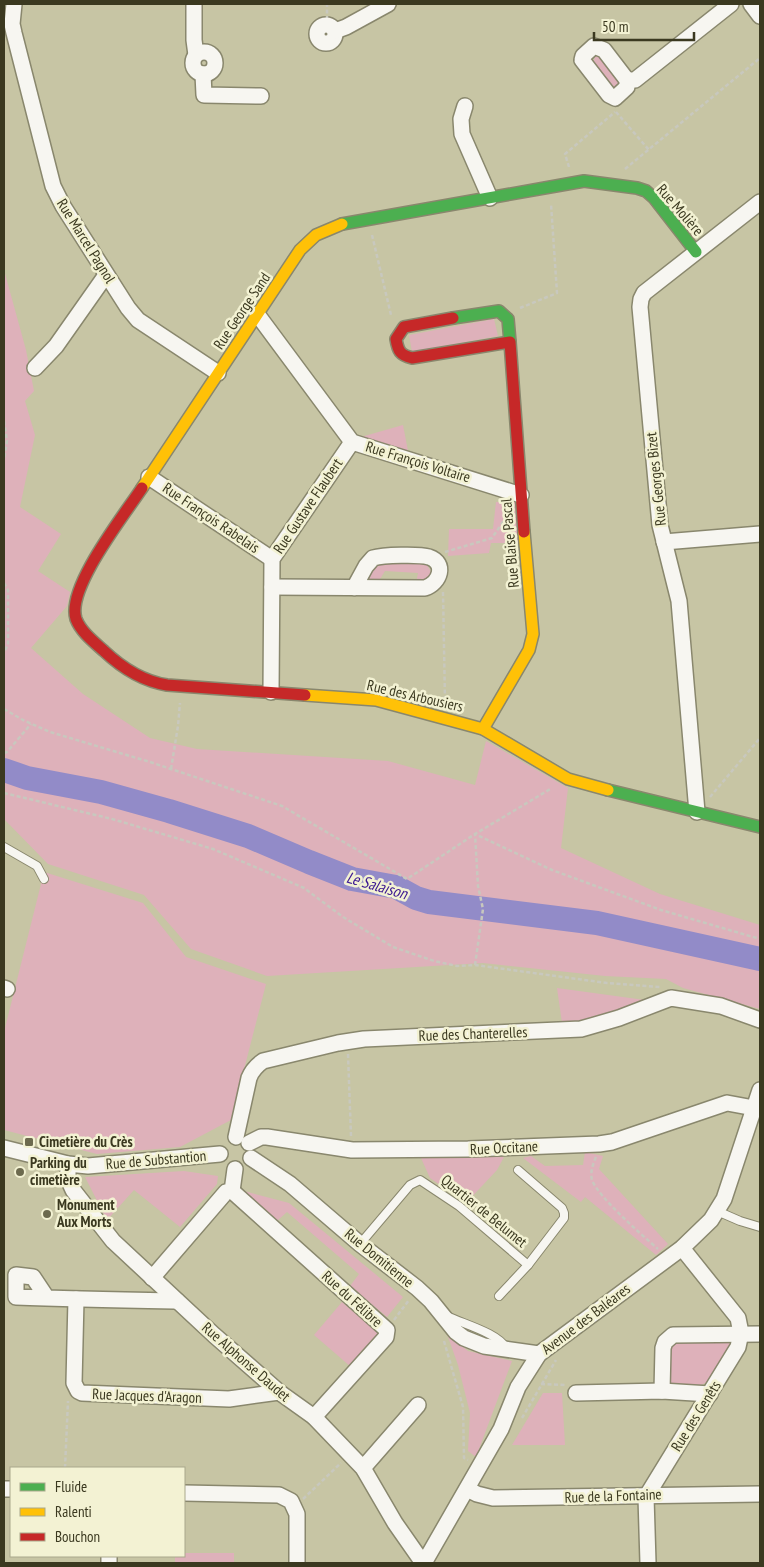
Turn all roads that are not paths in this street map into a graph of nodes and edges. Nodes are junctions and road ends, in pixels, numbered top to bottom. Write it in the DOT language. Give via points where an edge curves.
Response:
graph roads {
  1 [pos="14,4"];
  2 [pos="194,4"];
  3 [pos="388,4"];
  4 [pos="731,4"];
  5 [pos="750,4"];
  6 [pos="760,16"];
  7 [pos="8,20"];
  8 [pos="331,28"];
  9 [pos="627,80"];
  10 [pos="261,96"];
  11 [pos="465,106"];
  12 [pos="550,187"];
  13 [pos="490,198"];
  14 [pos="760,202"];
  15 [pos="696,252"];
  16 [pos="106,275"];
  17 [pos="258,314"];
  18 [pos="510,342"];
  19 [pos="35,368"];
  20 [pos="218,373"];
  21 [pos="352,442"];
  22 [pos="150,478"];
  23 [pos="521,495"];
  24 [pos="760,534"];
  25 [pos="664,542"];
  26 [pos="272,559"];
  27 [pos="272,588"];
  28 [pos="354,588"];
  29 [pos="75,611"];
  30 [pos="270,692"];
  31 [pos="483,729"];
  32 [pos="697,812"];
  33 [pos="760,827"];
  34 [pos="4,847"];
  35 [pos="44,879"];
  36 [pos="760,1020"];
  37 [pos="760,1090"];
  38 [pos="754,1108"];
  39 [pos="246,1146"];
  40 [pos="4,1151"];
  41 [pos="220,1154"];
  42 [pos="68,1164"];
  43 [pos="236,1169"];
  44 [pos="518,1170"];
  45 [pos="232,1191"];
  46 [pos="718,1211"];
  47 [pos="760,1227"];
  48 [pos="360,1244"];
  49 [pos="682,1248"];
  50 [pos="528,1265"];
  51 [pos="152,1278"];
  52 [pos="499,1296"];
  53 [pos="47,1298"];
  54 [pos="76,1299"];
  55 [pos="178,1301"];
  56 [pos="741,1333"];
  57 [pos="760,1334"];
  58 [pos="535,1360"];
  59 [pos="662,1391"];
  60 [pos="279,1392"];
  61 [pos="576,1393"];
  62 [pos="710,1394"];
  63 [pos="418,1405"];
  64 [pos="314,1417"];
  65 [pos="363,1468"];
  66 [pos="467,1488"];
  67 [pos="185,1493"];
  68 [pos="760,1494"];
  69 [pos="646,1496"];
  70 [pos="297,1563"];
  71 [pos="423,1563"];
  72 [pos="648,1563"];
  1 -- 7 [label="street, Rue Marcel Pagnol"];
  2 -- 10 [label="street" via="196,56 206,53 214,60 213,70 203,74 204,95"];
  3 -- 8 [label="street" via="346,27"];
  4 -- 9 [label="street" via="635,80"];
  5 -- 6 [label="street"];
  7 -- 16 [label="street, Rue Marcel Pagnol" via="53,186"];
  9 -- 9 [label="street" via="604,50 594,46 583,56 582,60 615,105 627,88"];
  11 -- 13 [label="street" via="462,134"];
  12 -- 13 [label="street, Rue George Sand"];
  12 -- 15 [label="street, Rue Molière" via="584,181 646,191"];
  13 -- 17 [label="street, Rue George Sand" via="327,229 307,242"];
  14 -- 15 [label="street, Rue Georges Bizet"];
  15 -- 25 [label="street, Rue Georges Bizet" via="644,293 640,306"];
  16 -- 19 [label="street" via="56,346"];
  16 -- 20 [label="street, Rue Marcel Pagnol" via="138,320"];
  17 -- 20 [label="street, Rue George Sand"];
  17 -- 21 [label="street, Rue François Voltaire"];
  18 -- 18 [label="street, Rue Blaise Pascal" via="508,320 499,311 491,310 404,327 396,339 403,356 412,358"];
  18 -- 23 [label="street, Rue Blaise Pascal"];
  20 -- 22 [label="street, Rue George Sand"];
  21 -- 23 [label="street, Rue François Voltaire"];
  21 -- 26 [label="street, Rue Gustave Flaubert"];
  22 -- 26 [label="street, Rue François Rabelais"];
  22 -- 29 [label="street, Rue George Sand" via="88,570"];
  23 -- 31 [label="street, Rue Blaise Pascal" via="532,641"];
  24 -- 25 [label="street"];
  25 -- 32 [label="street, Rue Georges Bizet" via="678,601"];
  26 -- 27 [label="street, Rue Gustave Flaubert"];
  27 -- 28 [label="street"];
  27 -- 30 [label="street, Rue Gustave Flaubert"];
  28 -- 28 [label="street" via="373,558 423,556 433,559 439,569 439,576 432,586 425,588"];
  29 -- 30 [label="street, Rue des Arbousiers" via="86,635 130,672 154,682"];
  30 -- 31 [label="street, Rue des Arbousiers" via="376,700"];
  31 -- 32 [label="street, Rue des Arbousiers" via="568,779"];
  32 -- 33 [label="street, Rue des Arbousiers"];
  34 -- 35 [label="lane" via="38,866"];
  36 -- 39 [label="street, Rue des Chanterelles" via="721,1006 671,998 581,1029 364,1039 263,1061 249,1078"];
  37 -- 38 [label="street, Avenue des Baléares"];
  38 -- 39 [label="street, Rue Occitane" via="727,1103 600,1144 468,1150 352,1150 261,1137"];
  38 -- 46 [label="street, Avenue des Baléares" via="729,1188"];
  39 -- 41 [label="street" via="230,1138 224,1142"];
  39 -- 43 [label="street" via="244,1167"];
  39 -- 48 [label="street, Rue Domitienne"];
  40 -- 42 [label="street, Rue de Substantion"];
  41 -- 42 [label="street, Rue de Substantion" via="88,1166"];
  41 -- 43 [label="street" via="225,1164"];
  42 -- 51 [label="street, Rue Alphonse Daudet" via="68,1178 73,1190 112,1241"];
  43 -- 45 [label="street"];
  44 -- 50 [label="lane, Quartier de Belumet" via="564,1213 562,1222"];
  45 -- 51 [label="street" via="226,1192"];
  45 -- 64 [label="street, Rue du Félibre" via="387,1330 386,1337"];
  46 -- 47 [label="lane"];
  46 -- 49 [label="street, Avenue des Baléares"];
  48 -- 50 [label="lane, Quartier de Belumet" via="410,1185 420,1180 460,1206"];
  48 -- 58 [label="street, Rue Domitienne" via="417,1288 464,1338"];
  49 -- 56 [label="street" via="738,1318"];
  49 -- 58 [label="street, Avenue des Baléares"];
  50 -- 52 [label="lane, Quartier de Belumet"];
  51 -- 55 [label="street, Rue Alphonse Daudet"];
  53 -- 54 [label="street"];
  54 -- 55 [label="street"];
  54 -- 60 [label="street, Rue Jacques d'Aragon" via="74,1382 78,1392 87,1395 229,1399"];
  55 -- 60 [label="street, Rue Alphonse Daudet"];
  56 -- 57 [label="street"];
  56 -- 59 [label="street" via="669,1337 663,1348"];
  56 -- 62 [label="street, Rue des Genêts" via="738,1347"];
  58 -- 66 [label="street, Avenue des Baléares"];
  59 -- 61 [label="street"];
  59 -- 62 [label="street"];
  60 -- 64 [label="street, Rue Alphonse Daudet"];
  62 -- 69 [label="street, Rue des Genêts"];
  63 -- 65 [label="street"];
  64 -- 65 [label="street, Rue Alphonse Daudet"];
  65 -- 71 [label="street, Rue Alphonse Daudet" via="394,1523"];
  66 -- 69 [label="street, Rue de la Fontaine" via="493,1498"];
  66 -- 71 [label="street, Avenue des Baléares"];
  67 -- 70 [label="street" via="279,1495 291,1500 297,1514"];
  68 -- 69 [label="street, Rue de la Fontaine"];
  69 -- 72 [label="street"];
}
